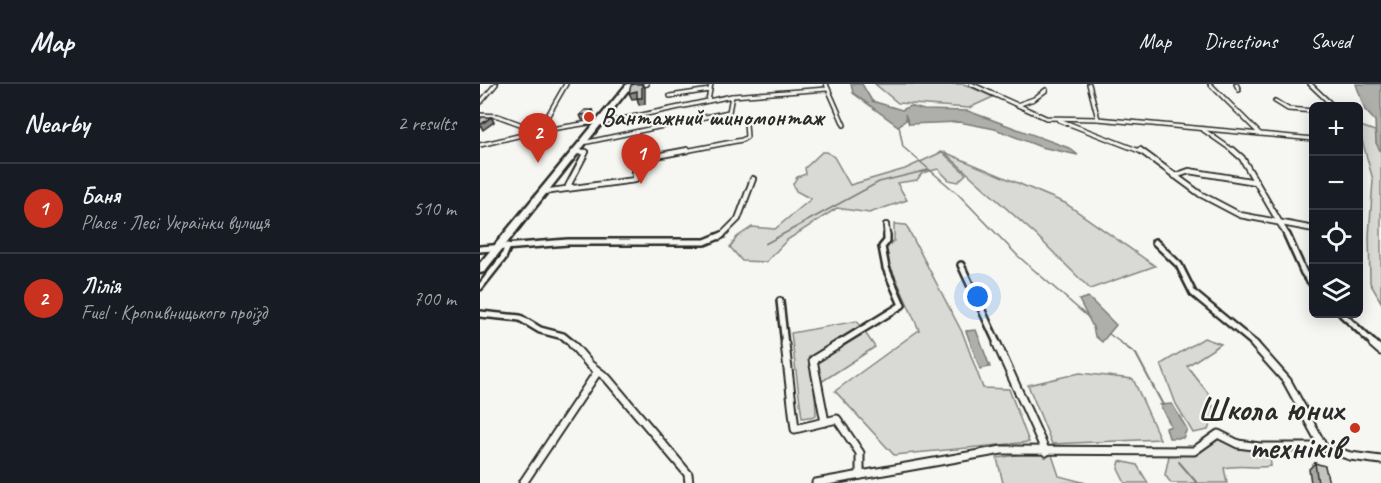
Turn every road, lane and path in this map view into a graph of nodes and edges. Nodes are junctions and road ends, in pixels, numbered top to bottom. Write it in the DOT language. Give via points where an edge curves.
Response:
graph roads {
  1 [pos="496,84"];
  2 [pos="566,84"];
  3 [pos="647,84"];
  4 [pos="711,84"];
  5 [pos="826,84"];
  6 [pos="971,84"];
  7 [pos="1089,84"];
  8 [pos="1210,84"];
  9 [pos="1236,84"];
  10 [pos="1310,84"];
  11 [pos="627,87"];
  12 [pos="710,90"];
  13 [pos="827,90"];
  14 [pos="1046,90"];
  15 [pos="1239,90"];
  16 [pos="670,96"];
  17 [pos="732,96"];
  18 [pos="708,100"];
  19 [pos="1275,101"];
  20 [pos="1329,102"];
  21 [pos="480,103"];
  22 [pos="1017,105"];
  23 [pos="1309,111"];
  24 [pos="480,115"];
  25 [pos="1054,118"];
  26 [pos="1098,119"];
  27 [pos="600,122"];
  28 [pos="746,123"];
  29 [pos="844,125"];
  30 [pos="1199,128"];
  31 [pos="539,131"];
  32 [pos="1260,134"];
  33 [pos="1309,139"];
  34 [pos="595,142"];
  35 [pos="583,143"];
  36 [pos="480,145"];
  37 [pos="576,152"];
  38 [pos="586,152"];
  39 [pos="1175,176"];
  40 [pos="753,179"];
  41 [pos="635,180"];
  42 [pos="1256,182"];
  43 [pos="573,187"];
  44 [pos="543,192"];
  45 [pos="1279,223"];
  46 [pos="886,225"];
  47 [pos="1309,228"];
  48 [pos="719,239"];
  49 [pos="1155,242"];
  50 [pos="508,246"];
  51 [pos="498,247"];
  52 [pos="480,249"];
  53 [pos="961,266"];
  54 [pos="480,270"];
  55 [pos="1309,277"];
  56 [pos="480,287"];
  57 [pos="780,301"];
  58 [pos="480,314"];
  59 [pos="1346,318"];
  60 [pos="1381,351"];
  61 [pos="596,374"];
  62 [pos="825,422"];
  63 [pos="1323,447"];
  64 [pos="1046,452"];
  65 [pos="1381,460"];
  66 [pos="860,475"];
  67 [pos="523,483"];
  68 [pos="689,483"];
  69 [pos="816,483"];
  1 -- 21 [label="street"];
  2 -- 31 [label="street"];
  3 -- 11 [label="street"];
  4 -- 12 [label="street"];
  5 -- 13 [label="street"];
  6 -- 22 [label="street"];
  7 -- 26 [label="street"];
  8 -- 32 [label="street"];
  9 -- 15 [label="street"];
  10 -- 20 [label="street"];
  11 -- 27 [label="highway"];
  12 -- 16 [label="street"];
  12 -- 18 [label="street"];
  13 -- 17 [label="street"];
  13 -- 29 [label="street"];
  14 -- 22 [label="street"];
  17 -- 18 [label="street"];
  17 -- 34 [label="street" via="729,112"];
  18 -- 27 [label="street"];
  19 -- 23 [label="street" via="1290,111"];
  22 -- 25 [label="street"];
  24 -- 31 [label="street" via="498,116"];
  25 -- 26 [label="street"];
  25 -- 39 [label="street" via="1140,150"];
  26 -- 30 [label="street"];
  27 -- 31 [label="street"];
  27 -- 35 [label="highway"];
  28 -- 41 [label="street" via="747,136 742,140 635,160"];
  30 -- 32 [label="street"];
  30 -- 42 [label="street" via="1242,158"];
  31 -- 36 [label="street"];
  32 -- 33 [label="street"];
  34 -- 35 [label="street"];
  34 -- 38 [label="street"];
  35 -- 37 [label="highway"];
  37 -- 38 [label="street"];
  37 -- 44 [label="highway"];
  38 -- 43 [label="street" via="568,186"];
  39 -- 42 [label="street" via="1189,171"];
  39 -- 45 [label="street" via="1240,215"];
  40 -- 48 [label="street" via="730,233"];
  41 -- 43 [label="street"];
  42 -- 45 [label="street"];
  43 -- 44 [label="street"];
  44 -- 51 [label="highway"];
  45 -- 47 [label="street"];
  45 -- 55 [label="street"];
  46 -- 62 [label="street" via="887,241 882,248 902,305 813,360"];
  48 -- 50 [label="street"];
  49 -- 63 [label="street" via="1179,265 1193,293 1257,346 1287,381"];
  50 -- 51 [label="street"];
  50 -- 56 [label="street"];
  51 -- 52 [label="street"];
  51 -- 54 [label="highway"];
  53 -- 64 [label="street"];
  57 -- 62 [label="street" via="795,429"];
  58 -- 61 [label="street" via="519,316 540,330 556,330 581,353"];
  59 -- 60 [label="street"];
  61 -- 67 [label="street"];
  61 -- 68 [label="street" via="607,378 688,474"];
  62 -- 66 [label="street" via="837,419 860,453"];
  63 -- 64 [label="street" via="1260,447 1238,444 1218,434 1194,451"];
  63 -- 65 [label="street"];
  64 -- 66 [label="street" via="1002,450"];
  66 -- 69 [label="street"];
}
